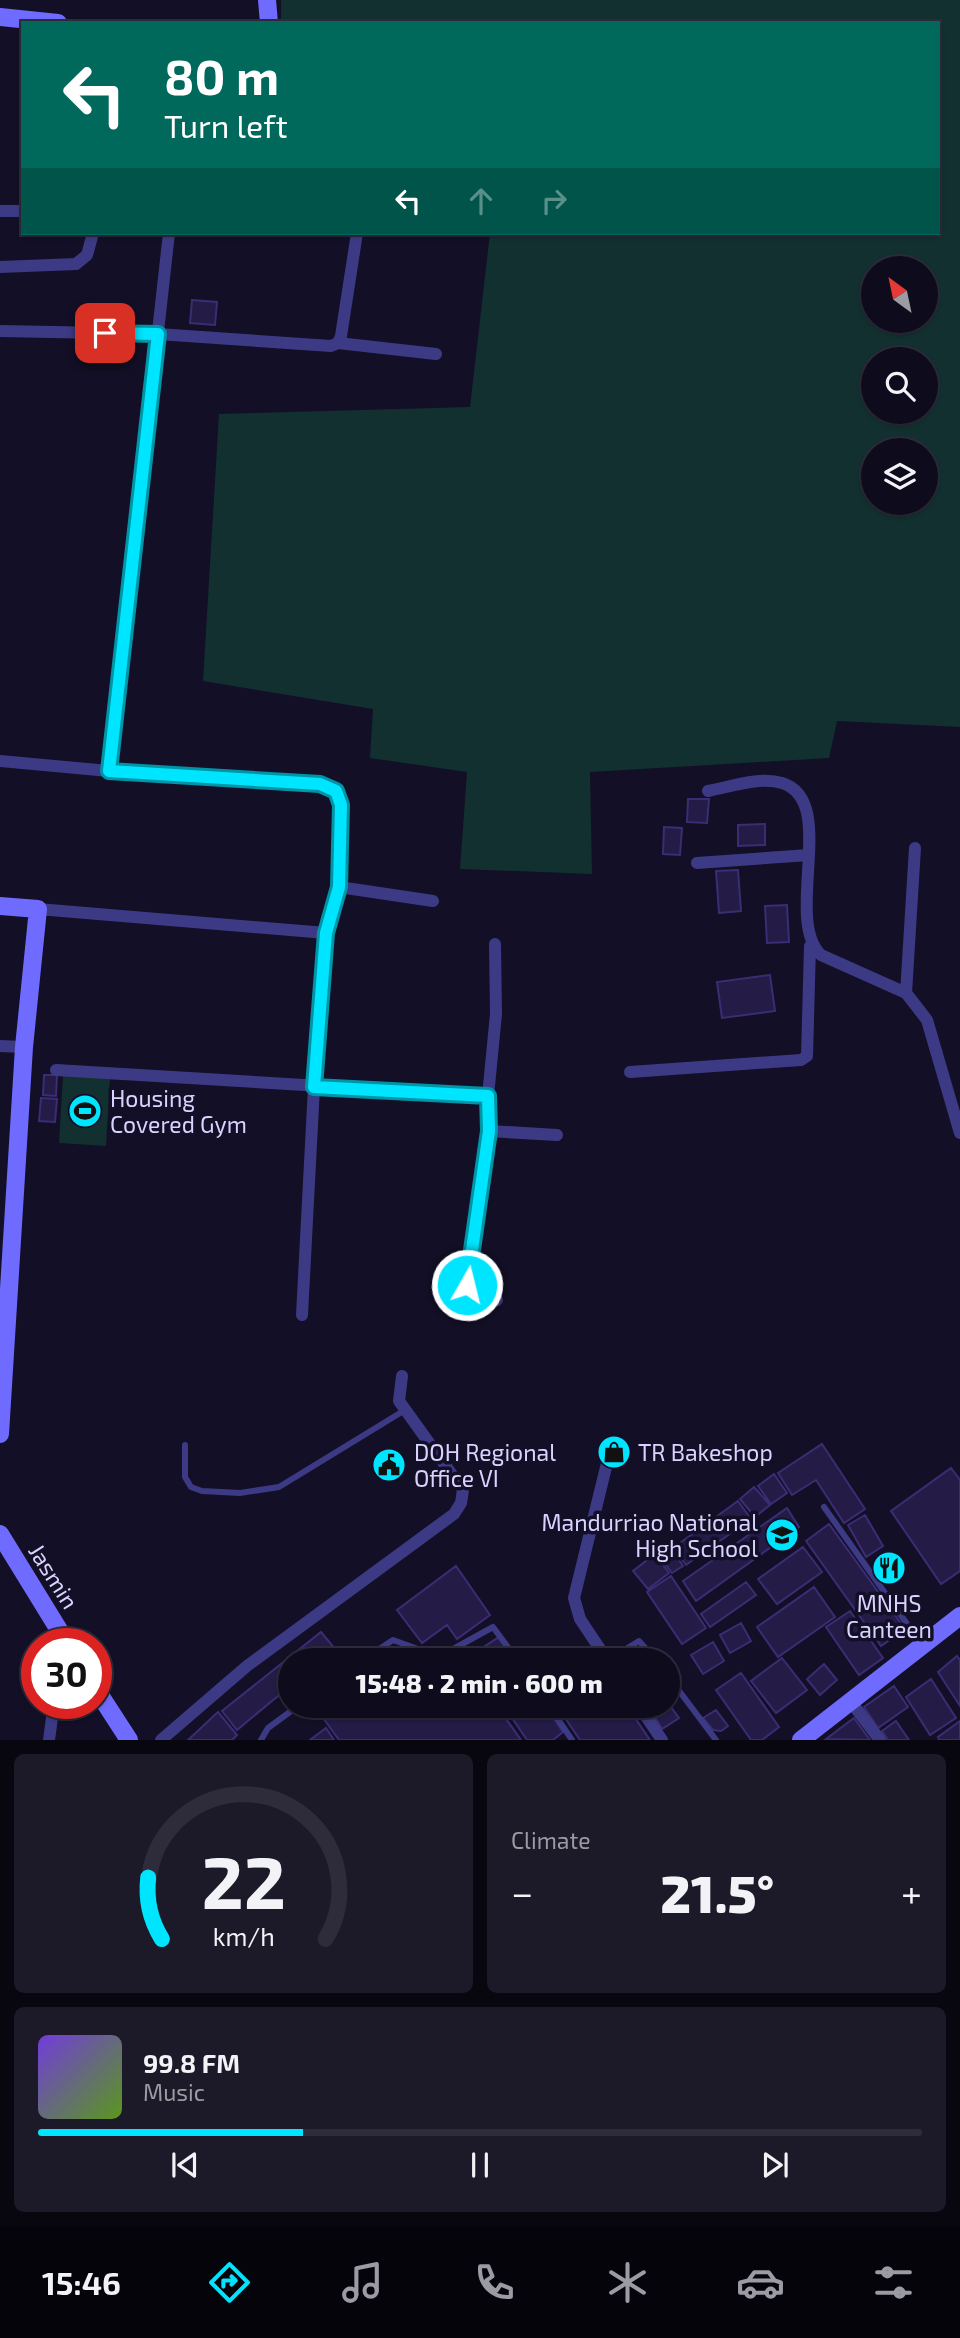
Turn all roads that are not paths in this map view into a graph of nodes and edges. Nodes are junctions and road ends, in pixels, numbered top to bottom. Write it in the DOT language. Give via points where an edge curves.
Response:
graph roads {
  1 [pos="267,0"];
  2 [pos="0,17"];
  3 [pos="39,21"];
  4 [pos="269,21"];
  5 [pos="0,211"];
  6 [pos="21,211"];
  7 [pos="92,235"];
  8 [pos="169,235"];
  9 [pos="357,235"];
  10 [pos="0,267"];
  11 [pos="0,331"];
  12 [pos="158,334"];
  13 [pos="338,344"];
  14 [pos="436,354"];
  15 [pos="0,761"];
  16 [pos="109,771"];
  17 [pos="708,791"];
  18 [pos="915,848"];
  19 [pos="809,855"];
  20 [pos="697,863"];
  21 [pos="339,887"];
  22 [pos="433,901"];
  23 [pos="0,906"];
  24 [pos="38,909"];
  25 [pos="326,933"];
  26 [pos="495,944"];
  27 [pos="810,946"];
  28 [pos="906,993"];
  29 [pos="0,1046"];
  30 [pos="24,1047"];
  31 [pos="56,1070"];
  32 [pos="630,1073"];
  33 [pos="314,1087"];
  34 [pos="488,1096"];
  35 [pos="489,1131"];
  36 [pos="960,1133"];
  37 [pos="557,1136"];
  38 [pos="497,1300"];
  39 [pos="302,1315"];
  40 [pos="402,1376"];
  41 [pos="405,1410"];
  42 [pos="0,1434"];
  43 [pos="185,1445"];
  44 [pos="608,1459"];
  45 [pos="824,1507"];
  46 [pos="0,1534"];
  47 [pos="7,1559"];
  48 [pos="960,1616"];
  49 [pos="56,1628"];
  50 [pos="923,1646"];
  51 [pos="381,1648"];
  52 [pos="415,1648"];
  53 [pos="455,1648"];
  54 [pos="508,1648"];
  55 [pos="599,1648"];
  56 [pos="628,1648"];
  57 [pos="645,1648"];
  58 [pos="680,1692"];
  59 [pos="851,1702"];
  60 [pos="112,1714"];
  61 [pos="282,1718"];
  62 [pos="557,1718"];
  63 [pos="647,1718"];
  64 [pos="52,1719"];
  65 [pos="49,1740"];
  66 [pos="129,1740"];
  67 [pos="161,1740"];
  68 [pos="261,1740"];
  69 [pos="572,1740"];
  70 [pos="662,1740"];
  71 [pos="716,1740"];
  72 [pos="801,1740"];
  73 [pos="880,1740"];
  1 -- 4 [label="street"];
  2 -- 3 [label="street"];
  5 -- 6 [label="street"];
  7 -- 10 [label="street" via="87,255 76,264"];
  8 -- 12 [label="street"];
  9 -- 13 [label="street"];
  11 -- 12 [label="street"];
  12 -- 13 [label="street"];
  12 -- 16 [label="street"];
  13 -- 14 [label="street"];
  15 -- 16 [label="street"];
  16 -- 21 [label="street" via="320,784 336,791 341,805"];
  17 -- 19 [label="street" via="768,781 792,788 806,805"];
  18 -- 28 [label="street"];
  19 -- 20 [label="street"];
  19 -- 27 [label="street"];
  21 -- 22 [label="street"];
  21 -- 25 [label="street"];
  23 -- 24 [label="street"];
  24 -- 25 [label="street"];
  24 -- 30 [label="street"];
  25 -- 33 [label="street"];
  26 -- 34 [label="street" via="496,1014"];
  27 -- 28 [label="street"];
  27 -- 32 [label="street" via="807,1056"];
  28 -- 36 [label="street" via="927,1020"];
  29 -- 30 [label="street"];
  30 -- 42 [label="street"];
  31 -- 33 [label="street"];
  33 -- 34 [label="street"];
  33 -- 39 [label="street"];
  34 -- 35 [label="street"];
  35 -- 37 [label="street"];
  35 -- 38 [label="street" via="467,1285 477,1295"];
  40 -- 41 [label="street" via="399,1401"];
  41 -- 43 [label="lane" via="279,1487 240,1493 191,1487 185,1477"];
  41 -- 67 [label="street" via="463,1490 454,1514 247,1666"];
  44 -- 55 [label="street" via="575,1598 580,1619"];
  45 -- 50 [label="lane"];
  46 -- 47 [label="street, Jasmin"];
  47 -- 49 [label="street, Jasmin"];
  48 -- 50 [label="street"];
  50 -- 59 [label="street"];
  51 -- 52 [label="lane" via="393,1640"];
  53 -- 54 [label="lane" via="493,1627"];
  56 -- 57 [label="lane" via="639,1641"];
  58 -- 71 [label="lane"];
  59 -- 72 [label="street"];
  59 -- 73 [label="street"];
  60 -- 66 [label="street"];
  61 -- 68 [label="lane"];
  62 -- 69 [label="lane"];
  63 -- 70 [label="street"];
  64 -- 65 [label="street"];
}
